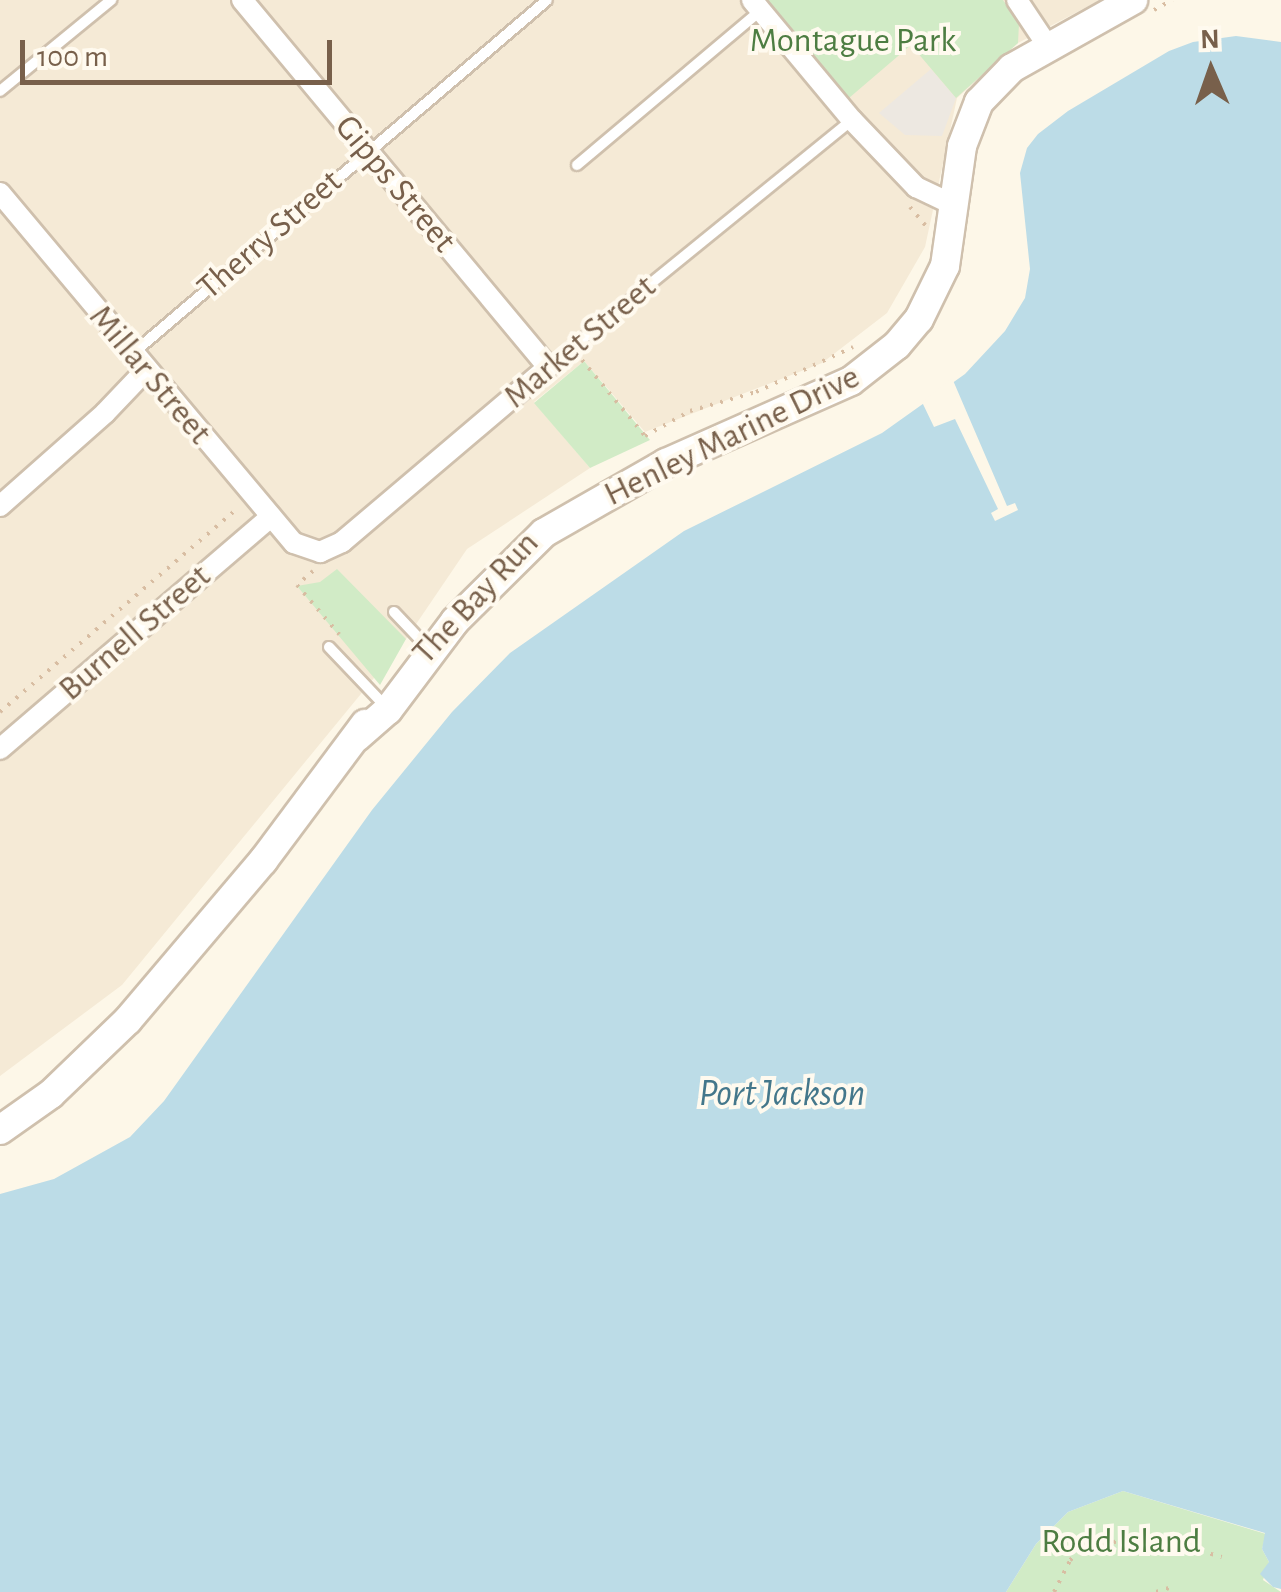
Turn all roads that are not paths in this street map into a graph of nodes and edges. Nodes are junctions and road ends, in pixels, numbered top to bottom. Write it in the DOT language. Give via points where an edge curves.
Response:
graph roads {
  1 [pos="111,0"];
  2 [pos="242,0"];
  3 [pos="547,0"];
  4 [pos="1018,0"];
  5 [pos="756,6"];
  6 [pos="1139,8"];
  7 [pos="1050,48"];
  8 [pos="0,92"];
  9 [pos="852,120"];
  10 [pos="368,152"];
  11 [pos="577,165"];
  12 [pos="0,194"];
  13 [pos="956,206"];
  14 [pos="138,363"];
  15 [pos="548,367"];
  16 [pos="0,506"];
  17 [pos="270,517"];
  18 [pos="312,557"];
  19 [pos="394,612"];
  20 [pos="329,647"];
  21 [pos="428,648"];
  22 [pos="384,705"];
  23 [pos="0,750"];
  24 [pos="0,1130"];
  1 -- 8 [label="lane"];
  2 -- 10 [label="street, Gipps Street"];
  3 -- 10 [label="lane, Therry Street"];
  4 -- 7 [label="street"];
  5 -- 9 [label="street"];
  5 -- 11 [label="lane"];
  6 -- 7 [label="main road, Henley Marine Drive"];
  7 -- 13 [label="main road, Henley Marine Drive" via="1012,68 979,102 962,146"];
  9 -- 13 [label="street" via="916,187"];
  9 -- 15 [label="lane, Market Street"];
  10 -- 14 [label="lane, Therry Street"];
  10 -- 15 [label="street, Gipps Street"];
  12 -- 14 [label="street, Millar Street"];
  13 -- 21 [label="main road, Henley Marine Drive" via="934,292 919,319 874,367 571,515 517,557"];
  14 -- 16 [label="street"];
  14 -- 17 [label="street, Millar Street"];
  15 -- 18 [label="street, Market Street" via="342,542"];
  17 -- 18 [label="street, Millar Street"];
  17 -- 23 [label="street, Burnell Street"];
  19 -- 21 [label="lane"];
  20 -- 22 [label="lane"];
  21 -- 22 [label="main road, Henley Marine Drive"];
  22 -- 24 [label="main road, Henley Marine Drive" via="138,1009 51,1094"];
}
